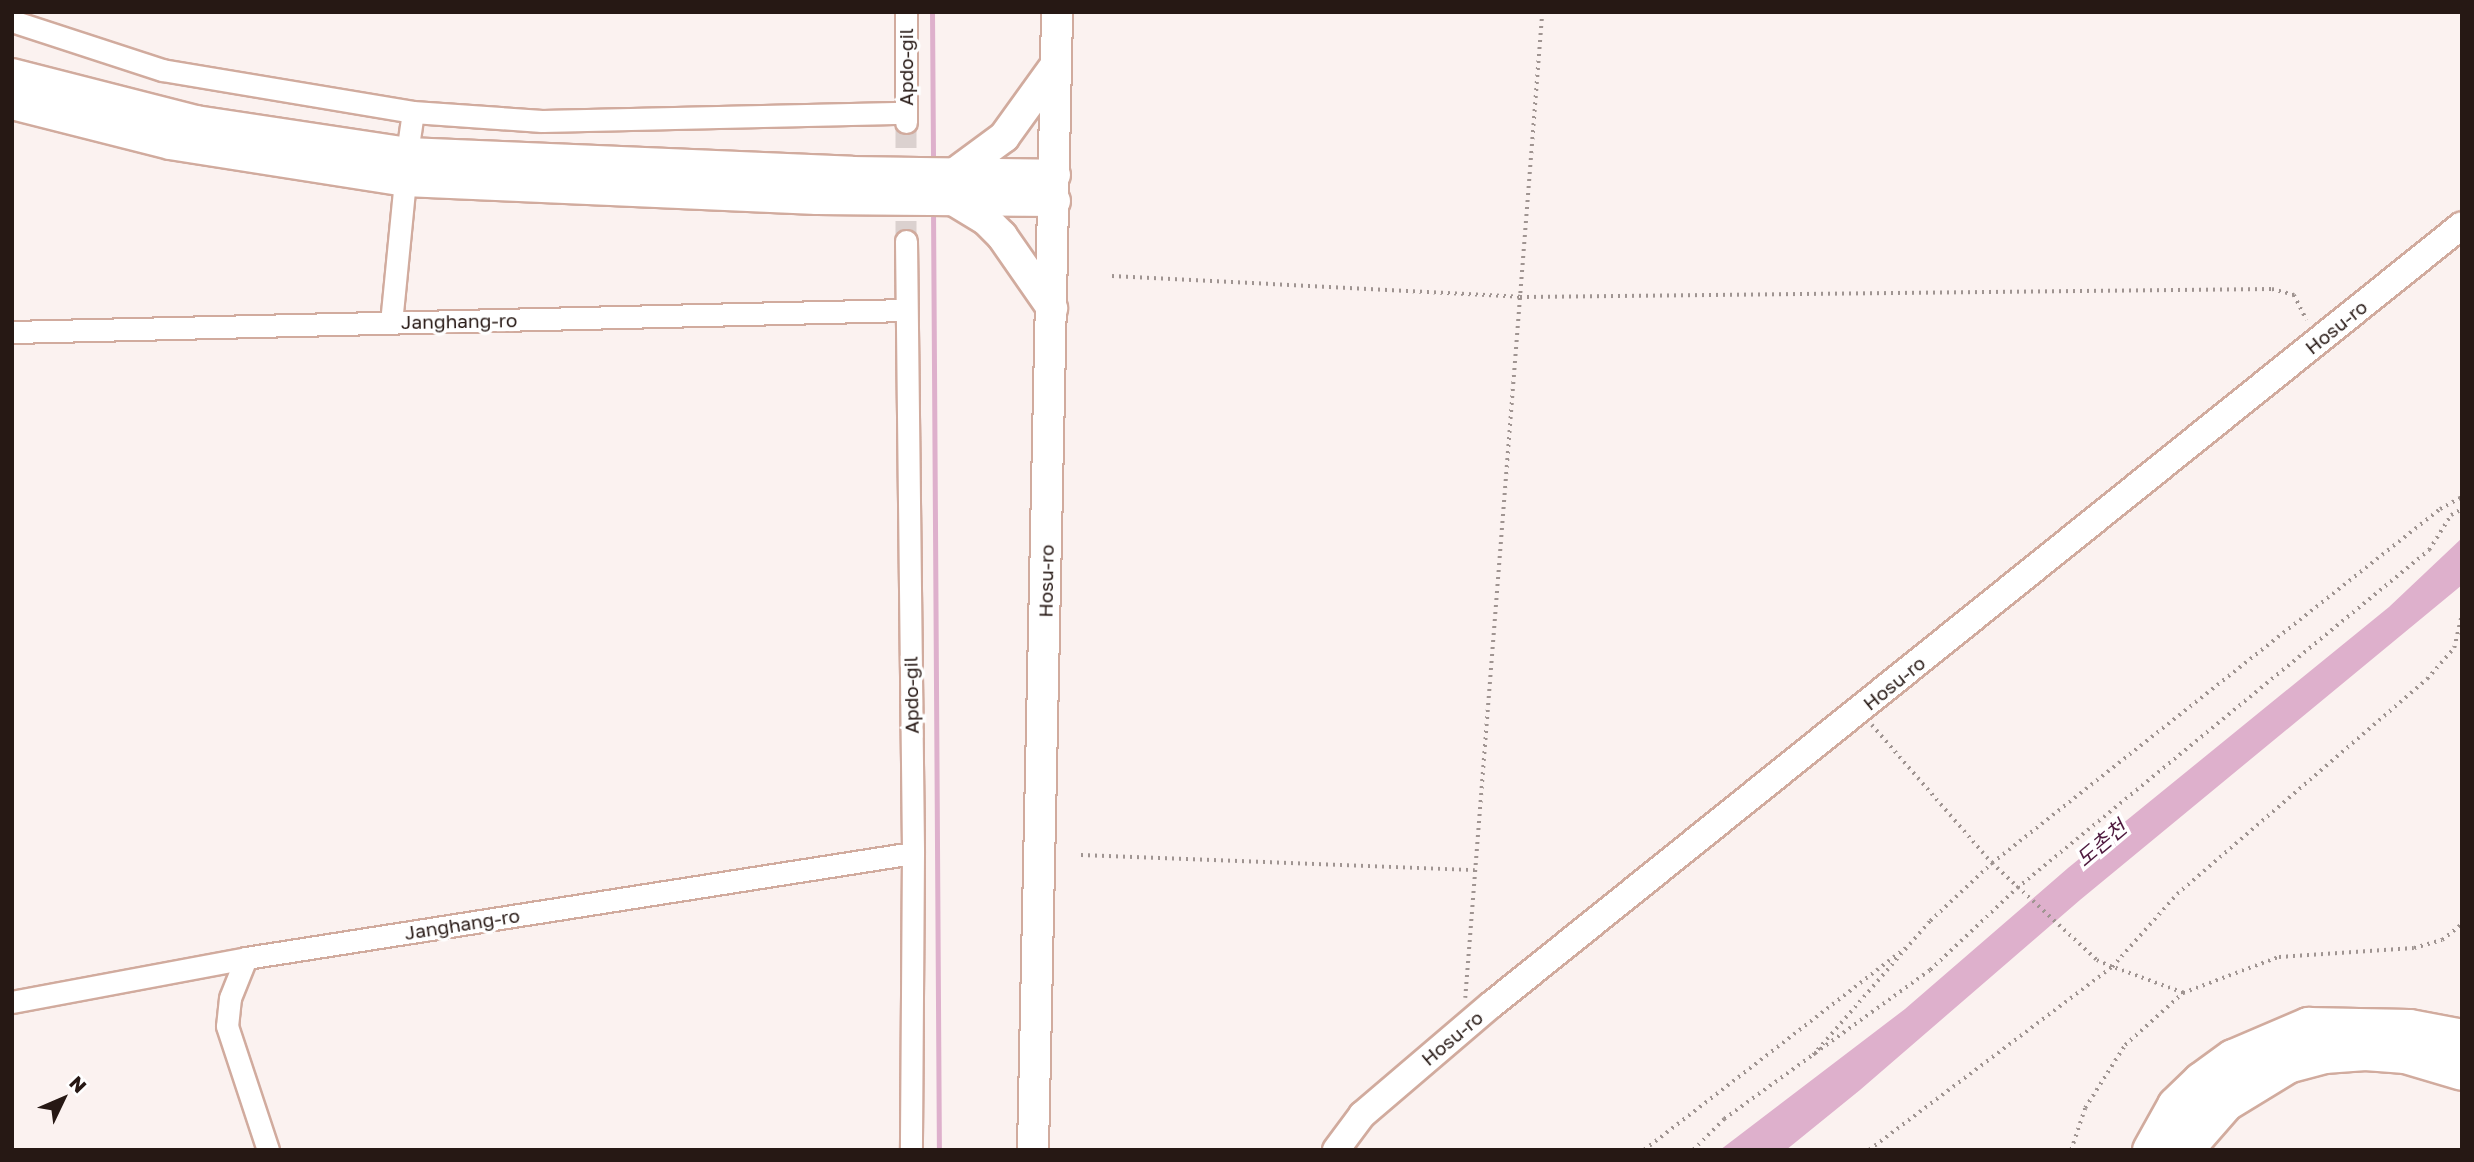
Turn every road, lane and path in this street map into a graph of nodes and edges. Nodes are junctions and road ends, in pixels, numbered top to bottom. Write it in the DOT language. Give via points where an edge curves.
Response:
graph roads {
  1 [pos="906,12"];
  2 [pos="1056,12"];
  3 [pos="1542,12"];
  4 [pos="12,21"];
  5 [pos="1056,65"];
  6 [pos="12,74"];
  7 [pos="12,104"];
  8 [pos="413,112"];
  9 [pos="406,167"];
  10 [pos="939,186"];
  11 [pos="1055,188"];
  12 [pos="2462,225"];
  13 [pos="906,241"];
  14 [pos="1112,276"];
  15 [pos="1520,296"];
  16 [pos="1052,308"];
  17 [pos="905,310"];
  18 [pos="391,323"];
  19 [pos="12,332"];
  20 [pos="2315,343"];
  21 [pos="2462,497"];
  22 [pos="2462,509"];
  23 [pos="2462,614"];
  24 [pos="1859,710"];
  25 [pos="913,853"];
  26 [pos="1081,855"];
  27 [pos="1992,863"];
  28 [pos="1475,870"];
  29 [pos="2019,890"];
  30 [pos="2462,924"];
  31 [pos="1912,942"];
  32 [pos="246,958"];
  33 [pos="2112,967"];
  34 [pos="2183,993"];
  35 [pos="12,1002"];
  36 [pos="1463,1028"];
  37 [pos="2457,1058"];
  38 [pos="1808,1060"];
  39 [pos="268,1150"];
  40 [pos="911,1150"];
  41 [pos="1033,1150"];
  42 [pos="1336,1150"];
  43 [pos="1644,1150"];
  44 [pos="1693,1150"];
  45 [pos="1869,1150"];
  46 [pos="2071,1150"];
  47 [pos="2151,1150"];
  48 [pos="2183,1150"];
  1 -- 8 [label="street, Apdo-gil" via="906,118 542,121"];
  2 -- 5 [label="main road, Hosu-ro"];
  3 -- 15 [label="path"];
  4 -- 8 [label="street" via="162,70"];
  5 -- 10 [label="main road" via="1004,137"];
  5 -- 11 [label="main road, Hosu-ro"];
  6 -- 9 [label="main road"];
  7 -- 9 [label="main road" via="170,144"];
  8 -- 9 [label="street"];
  9 -- 10 [label="main road"];
  9 -- 18 [label="street"];
  10 -- 11 [label="main road"];
  10 -- 16 [label="main road" via="1002,236"];
  11 -- 16 [label="main road, Hosu-ro"];
  12 -- 20 [label="street, Hosu-ro"];
  13 -- 17 [label="street, Apdo-gil"];
  14 -- 15 [label="path"];
  15 -- 20 [label="path" via="2272,289 2302,302"];
  15 -- 28 [label="path"];
  16 -- 41 [label="main road, Hosu-ro"];
  17 -- 18 [label="street, Janghang-ro"];
  17 -- 25 [label="street, Apdo-gil"];
  18 -- 19 [label="street, Janghang-ro"];
  20 -- 24 [label="street, Hosu-ro"];
  21 -- 27 [label="path" via="2440,509"];
  22 -- 29 [label="path" via="2451,515 2429,551"];
  23 -- 33 [label="path" via="2454,648 2427,678 2177,894"];
  24 -- 27 [label="path"];
  24 -- 36 [label="street, Hosu-ro"];
  25 -- 32 [label="street, Janghang-ro"];
  25 -- 40 [label="street, Apdo-gil"];
  26 -- 28 [label="path"];
  27 -- 29 [label="path"];
  27 -- 31 [label="path"];
  28 -- 36 [label="path"];
  29 -- 33 [label="path" via="2097,960"];
  29 -- 38 [label="path" via="1930,971"];
  30 -- 34 [label="path" via="2442,940 2413,948 2279,957"];
  31 -- 38 [label="path"];
  31 -- 43 [label="path"];
  32 -- 35 [label="street, Janghang-ro"];
  32 -- 39 [label="street" via="230,998 227,1026"];
  33 -- 34 [label="path"];
  33 -- 45 [label="path"];
  34 -- 46 [label="path" via="2125,1045 2085,1108"];
  36 -- 42 [label="street, Hosu-ro" via="1362,1115"];
  37 -- 47 [label="highway" via="2409,1028 2308,1026 2233,1058 2201,1081 2176,1105"];
  37 -- 48 [label="highway" via="2365,1051 2324,1054 2287,1064 2225,1102"];
  38 -- 44 [label="path" via="1724,1119"];
}
